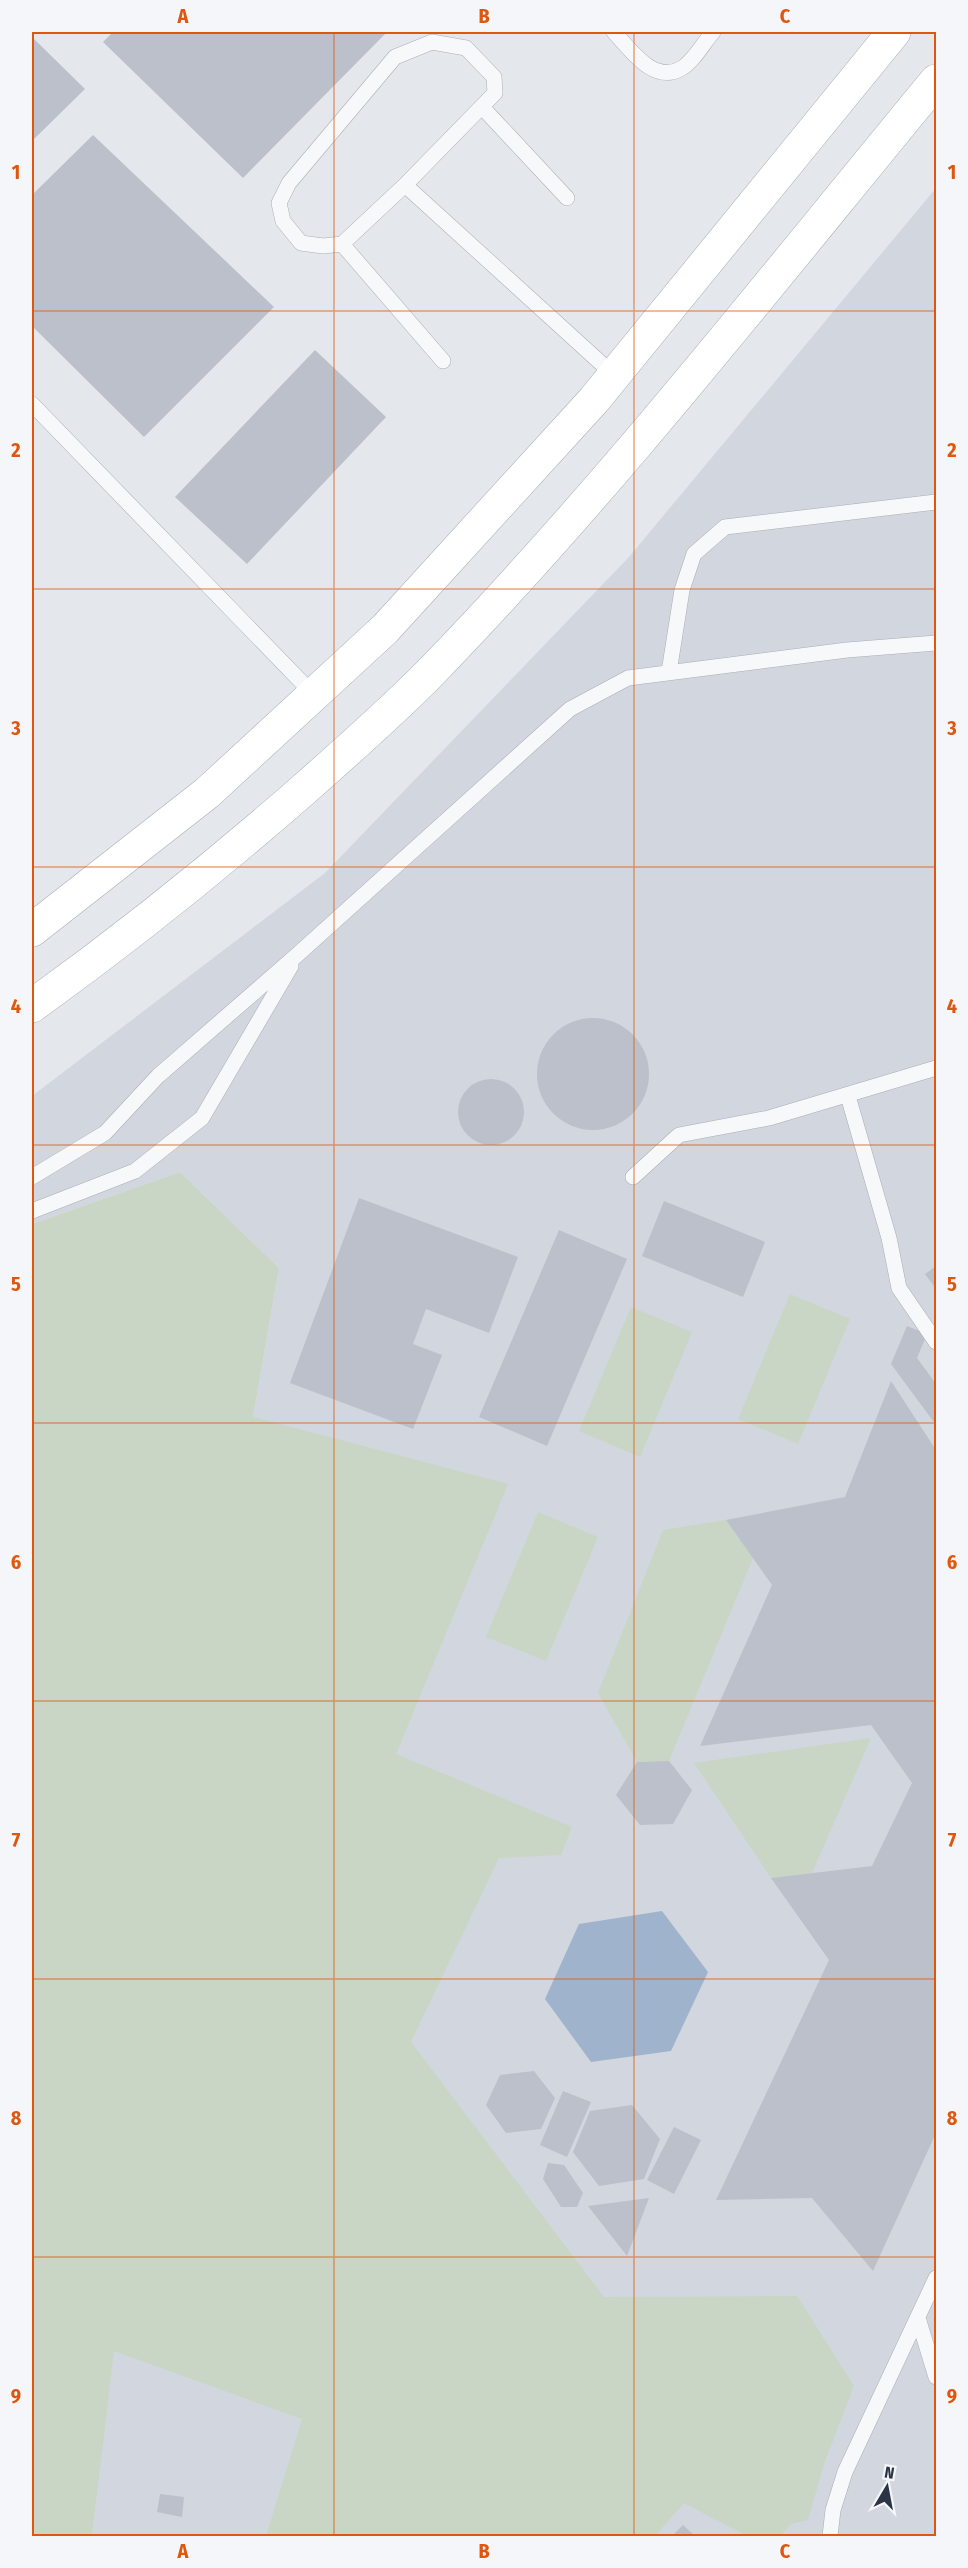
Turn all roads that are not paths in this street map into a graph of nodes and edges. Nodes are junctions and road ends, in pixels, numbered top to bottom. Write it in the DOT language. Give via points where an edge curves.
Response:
graph roads {
  1 [pos="450,32"];
  2 [pos="614,32"];
  3 [pos="713,32"];
  4 [pos="894,32"];
  5 [pos="466,48"];
  6 [pos="936,81"];
  7 [pos="482,107"];
  8 [pos="405,185"];
  9 [pos="567,198"];
  10 [pos="342,244"];
  11 [pos="443,361"];
  12 [pos="614,375"];
  13 [pos="32,404"];
  14 [pos="936,502"];
  15 [pos="936,643"];
  16 [pos="669,672"];
  17 [pos="315,696"];
  18 [pos="32,930"];
  19 [pos="297,955"];
  20 [pos="32,1006"];
  21 [pos="936,1068"];
  22 [pos="849,1096"];
  23 [pos="32,1177"];
  24 [pos="633,1177"];
  25 [pos="32,1211"];
  26 [pos="936,1342"];
  27 [pos="936,2278"];
  28 [pos="918,2318"];
  29 [pos="936,2377"];
  30 [pos="830,2536"];
  1 -- 5 [label="lane"];
  2 -- 3 [label="lane" via="649,68 667,73 684,67"];
  4 -- 12 [label="main road"];
  5 -- 7 [label="lane" via="494,77 495,93"];
  5 -- 10 [label="lane" via="432,42 395,57 289,183 279,203 283,221 301,243"];
  6 -- 20 [label="main road" via="638,442 425,677 241,844 108,951"];
  7 -- 8 [label="lane"];
  7 -- 9 [label="lane"];
  8 -- 10 [label="lane"];
  8 -- 12 [label="lane"];
  10 -- 11 [label="lane"];
  12 -- 17 [label="main road" via="385,628"];
  13 -- 17 [label="lane"];
  14 -- 16 [label="lane" via="724,527 694,554 682,590"];
  15 -- 16 [label="lane"];
  16 -- 19 [label="lane" via="628,678 570,709"];
  17 -- 18 [label="main road" via="207,793"];
  19 -- 23 [label="lane" via="158,1076 105,1133"];
  19 -- 25 [label="lane" via="202,1118 135,1171"];
  21 -- 22 [label="lane"];
  22 -- 24 [label="lane" via="769,1118 679,1135"];
  22 -- 26 [label="lane" via="889,1238 898,1288"];
  27 -- 28 [label="lane"];
  28 -- 29 [label="lane"];
  28 -- 30 [label="lane" via="846,2472 833,2510"];
}
